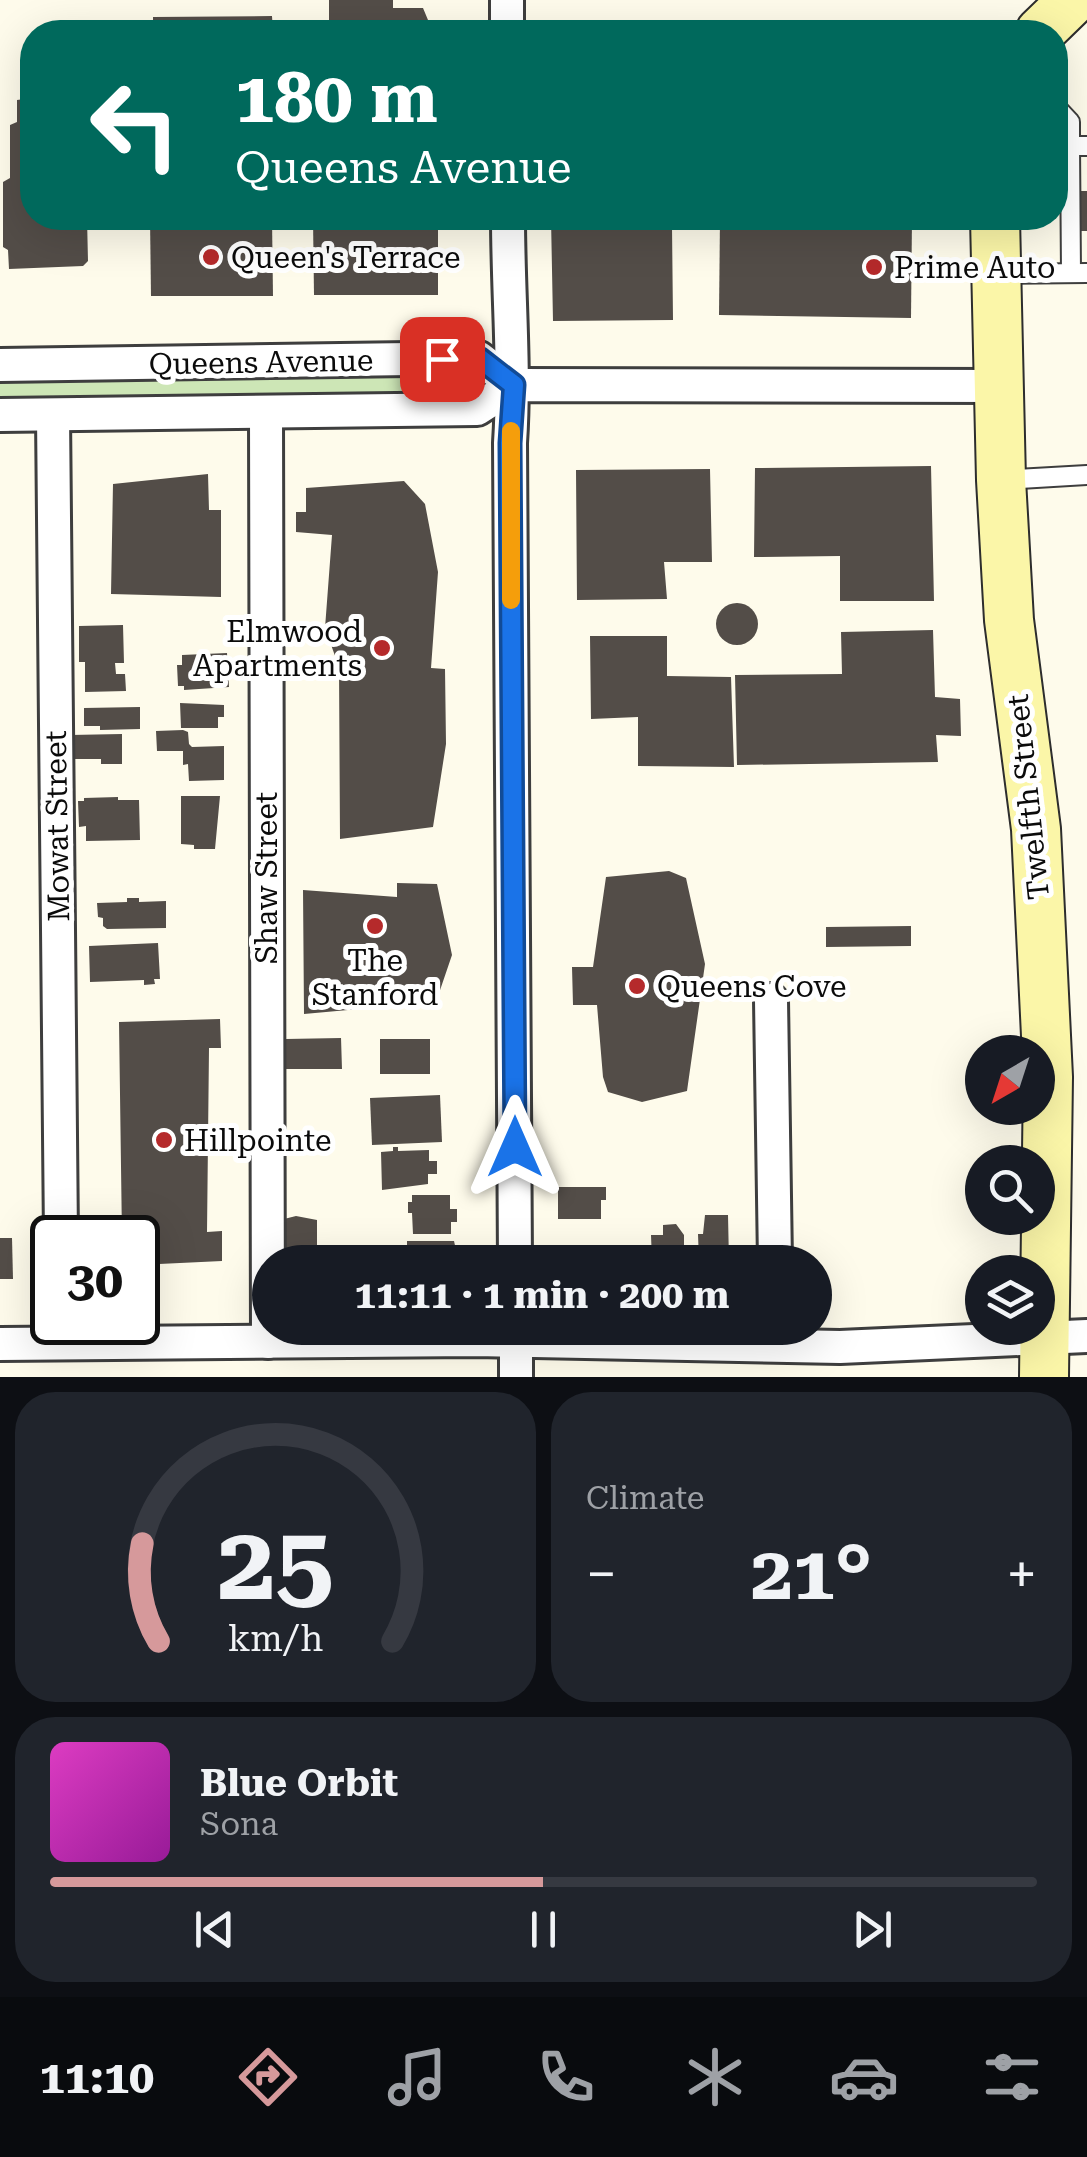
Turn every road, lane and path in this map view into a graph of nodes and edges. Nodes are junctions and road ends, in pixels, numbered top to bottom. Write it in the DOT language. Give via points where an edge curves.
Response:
graph roads {
  1 [pos="1072,0"];
  2 [pos="1052,20"];
  3 [pos="1068,120"];
  4 [pos="1079,146"];
  5 [pos="508,230"];
  6 [pos="995,230"];
  7 [pos="1079,273"];
  8 [pos="995,274"];
  9 [pos="0,365"];
  10 [pos="514,385"];
  11 [pos="999,386"];
  12 [pos="53,414"];
  13 [pos="266,414"];
  14 [pos="0,415"];
  15 [pos="1087,475"];
  16 [pos="1001,480"];
  17 [pos="771,1000"];
  18 [pos="61,1215"];
  19 [pos="268,1245"];
  20 [pos="516,1245"];
  21 [pos="775,1245"];
  22 [pos="160,1337"];
  23 [pos="30,1339"];
  24 [pos="252,1341"];
  25 [pos="0,1344"];
  26 [pos="516,1345"];
  27 [pos="795,1345"];
  28 [pos="1058,1350"];
  29 [pos="841,1362"];
  30 [pos="516,1377"];
  1 -- 2 [label="street"];
  3 -- 4 [label="lane"];
  4 -- 7 [label="lane"];
  5 -- 10 [label="street"];
  6 -- 8 [label="street, Twelfth Street"];
  7 -- 8 [label="lane"];
  8 -- 11 [label="street, Twelfth Street"];
  9 -- 10 [label="street, Queens Avenue" via="479,358"];
  10 -- 11 [label="street, Queens Avenue"];
  10 -- 13 [label="street, Queens Avenue" via="477,409"];
  10 -- 20 [label="street"];
  11 -- 16 [label="street, Twelfth Street"];
  12 -- 13 [label="street, Queens Avenue"];
  12 -- 14 [label="street, Queens Avenue"];
  12 -- 18 [label="street, Mowat Street"];
  13 -- 19 [label="street, Shaw Street"];
  15 -- 16 [label="lane"];
  16 -- 28 [label="street, Twelfth Street" via="1009,620 1036,829"];
  17 -- 21 [label="street"];
  22 -- 24 [label="street"];
  23 -- 25 [label="street"];
  26 -- 30 [label="street"];
  27 -- 29 [label="street"];
  28 -- 29 [label="street" via="1010,1342"];
}
